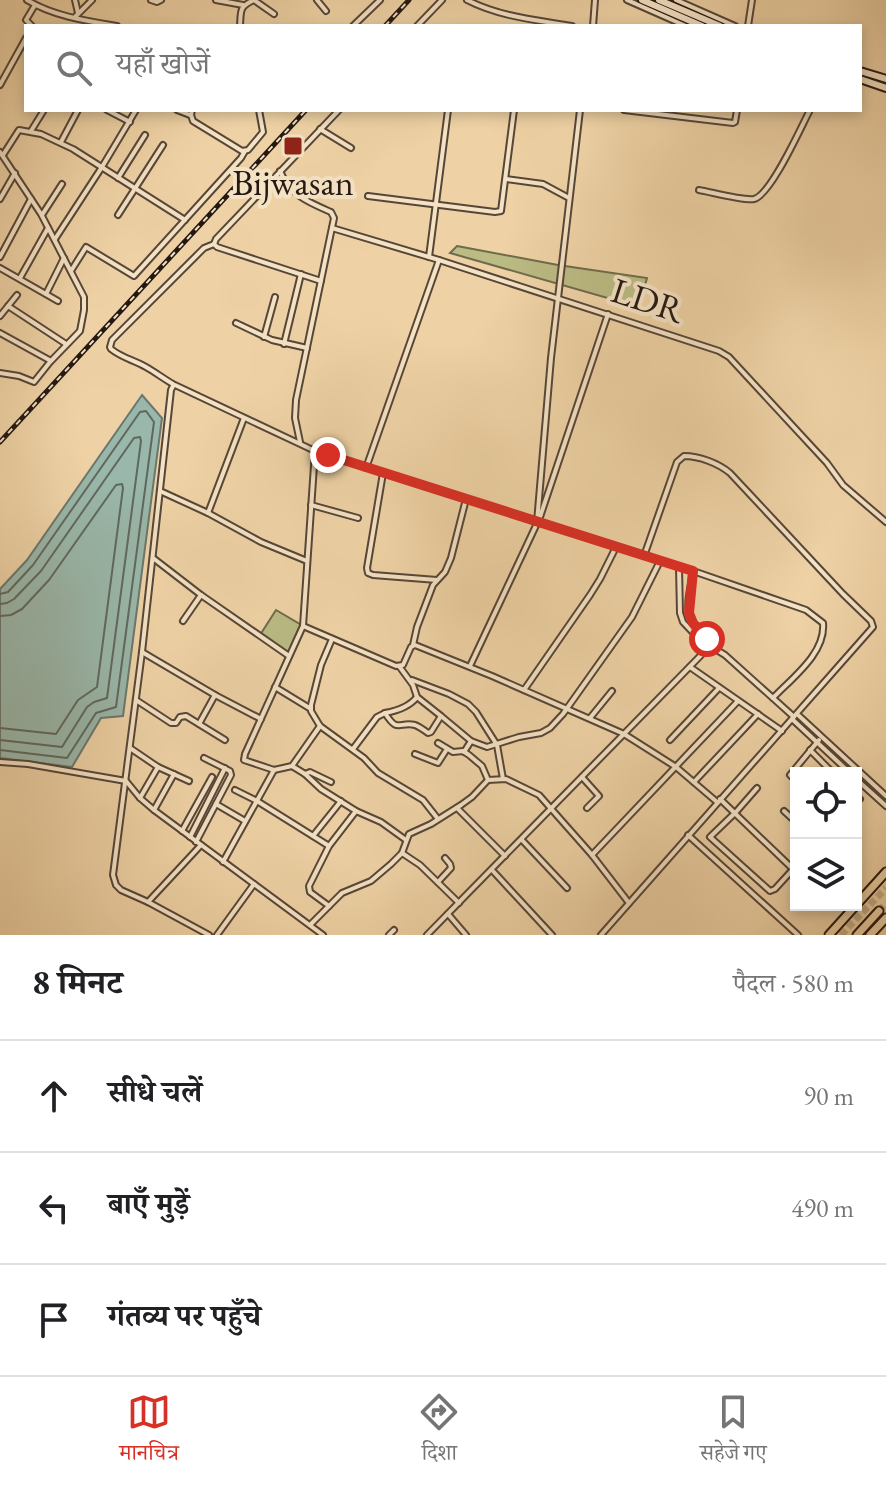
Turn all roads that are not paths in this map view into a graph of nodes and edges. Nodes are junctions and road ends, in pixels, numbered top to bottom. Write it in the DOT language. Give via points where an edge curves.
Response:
graph roads {
  1 [pos="27,0"];
  2 [pos="75,0"];
  3 [pos="92,0"];
  4 [pos="151,0"];
  5 [pos="161,0"];
  6 [pos="216,0"];
  7 [pos="254,0"];
  8 [pos="317,0"];
  9 [pos="380,0"];
  10 [pos="442,0"];
  11 [pos="467,0"];
  12 [pos="595,0"];
  13 [pos="627,0"];
  14 [pos="642,0"];
  15 [pos="659,0"];
  16 [pos="676,0"];
  17 [pos="752,0"];
  18 [pos="35,5"];
  19 [pos="243,5"];
  20 [pos="326,11"];
  21 [pos="274,14"];
  22 [pos="76,15"];
  23 [pos="30,24"];
  24 [pos="110,24"];
  25 [pos="240,24"];
  26 [pos="355,24"];
  27 [pos="419,24"];
  28 [pos="560,24"];
  29 [pos="593,24"];
  30 [pos="681,24"];
  31 [pos="697,24"];
  32 [pos="715,24"];
  33 [pos="730,24"];
  34 [pos="748,24"];
  35 [pos="24,42"];
  36 [pos="17,55"];
  37 [pos="24,58"];
  38 [pos="862,72"];
  39 [pos="886,79"];
  40 [pos="862,80"];
  41 [pos="0,85"];
  42 [pos="886,88"];
  43 [pos="43,112"];
  44 [pos="77,112"];
  45 [pos="111,112"];
  46 [pos="135,112"];
  47 [pos="191,112"];
  48 [pos="259,112"];
  49 [pos="337,112"];
  50 [pos="448,112"];
  51 [pos="514,112"];
  52 [pos="580,112"];
  53 [pos="641,112"];
  54 [pos="737,112"];
  55 [pos="809,112"];
  56 [pos="130,122"];
  57 [pos="320,129"];
  58 [pos="31,131"];
  59 [pos="145,135"];
  60 [pos="61,142"];
  61 [pos="163,145"];
  62 [pos="351,148"];
  63 [pos="245,151"];
  64 [pos="2,153"];
  65 [pos="102,167"];
  66 [pos="280,171"];
  67 [pos="15,173"];
  68 [pos="118,178"];
  69 [pos="506,179"];
  70 [pos="62,184"];
  71 [pos="134,189"];
  72 [pos="699,190"];
  73 [pos="368,196"];
  74 [pos="31,198"];
  75 [pos="569,198"];
  76 [pos="0,199"];
  77 [pos="437,206"];
  78 [pos="42,215"];
  79 [pos="118,215"];
  80 [pos="185,220"];
  81 [pos="48,227"];
  82 [pos="332,228"];
  83 [pos="55,239"];
  84 [pos="214,244"];
  85 [pos="0,257"];
  86 [pos="429,257"];
  87 [pos="64,258"];
  88 [pos="439,260"];
  89 [pos="0,268"];
  90 [pos="71,271"];
  91 [pos="301,274"];
  92 [pos="20,278"];
  93 [pos="321,281"];
  94 [pos="46,294"];
  95 [pos="17,295"];
  96 [pos="275,297"];
  97 [pos="558,298"];
  98 [pos="58,301"];
  99 [pos="8,306"];
  100 [pos="608,314"];
  101 [pos="0,316"];
  102 [pos="236,323"];
  103 [pos="0,333"];
  104 [pos="264,337"];
  105 [pos="284,344"];
  106 [pos="67,345"];
  107 [pos="307,348"];
  108 [pos="51,361"];
  109 [pos="0,373"];
  110 [pos="175,385"];
  111 [pos="244,418"];
  112 [pos="300,442"];
  113 [pos="315,451"];
  114 [pos="366,468"];
  115 [pos="383,473"];
  116 [pos="160,491"];
  117 [pos="466,499"];
  118 [pos="311,505"];
  119 [pos="208,513"];
  120 [pos="358,518"];
  121 [pos="537,522"];
  122 [pos="886,522"];
  123 [pos="616,547"];
  124 [pos="644,556"];
  125 [pos="153,558"];
  126 [pos="307,561"];
  127 [pos="660,561"];
  128 [pos="679,567"];
  129 [pos="693,571"];
  130 [pos="437,580"];
  131 [pos="201,595"];
  132 [pos="183,621"];
  133 [pos="303,626"];
  134 [pos="332,639"];
  135 [pos="709,644"];
  136 [pos="413,645"];
  137 [pos="142,652"];
  138 [pos="289,656"];
  139 [pos="399,666"];
  140 [pos="470,666"];
  141 [pos="690,667"];
  142 [pos="410,679"];
  143 [pos="275,687"];
  144 [pos="719,688"];
  145 [pos="524,690"];
  146 [pos="612,691"];
  147 [pos="215,695"];
  148 [pos="417,697"];
  149 [pos="773,698"];
  150 [pos="136,700"];
  151 [pos="738,701"];
  152 [pos="566,708"];
  153 [pos="311,709"];
  154 [pos="385,713"];
  155 [pos="758,714"];
  156 [pos="441,716"];
  157 [pos="794,717"];
  158 [pos="590,718"];
  159 [pos="261,719"];
  160 [pos="199,724"];
  161 [pos="320,726"];
  162 [pos="782,731"];
  163 [pos="624,734"];
  164 [pos="822,737"];
  165 [pos="225,740"];
  166 [pos="670,740"];
  167 [pos="471,741"];
  168 [pos="817,742"];
  169 [pos="438,743"];
  170 [pos="497,745"];
  171 [pos="130,748"];
  172 [pos="353,749"];
  173 [pos="447,749"];
  174 [pos="810,750"];
  175 [pos="464,752"];
  176 [pos="415,754"];
  177 [pos="204,758"];
  178 [pos="0,762"];
  179 [pos="292,766"];
  180 [pos="158,767"];
  181 [pos="676,767"];
  182 [pos="796,767"];
  183 [pos="827,767"];
  184 [pos="844,767"];
  185 [pos="225,768"];
  186 [pos="274,770"];
  187 [pos="174,774"];
  188 [pos="305,774"];
  189 [pos="212,777"];
  190 [pos="582,777"];
  191 [pos="503,779"];
  192 [pos="488,780"];
  193 [pos="126,781"];
  194 [pos="189,781"];
  195 [pos="331,782"];
  196 [pos="694,782"];
  197 [pos="862,784"];
  198 [pos="757,788"];
  199 [pos="235,790"];
  200 [pos="203,796"];
  201 [pos="886,796"];
  202 [pos="140,798"];
  203 [pos="209,799"];
  204 [pos="257,801"];
  205 [pos="341,801"];
  206 [pos="719,801"];
  207 [pos="216,804"];
  208 [pos="886,806"];
  209 [pos="457,808"];
  210 [pos="552,808"];
  211 [pos="587,808"];
  212 [pos="154,810"];
  213 [pos="356,811"];
  214 [pos="784,811"];
  215 [pos="736,812"];
  216 [pos="790,816"];
  217 [pos="439,819"];
  218 [pos="245,821"];
  219 [pos="182,831"];
  220 [pos="688,835"];
  221 [pos="313,836"];
  222 [pos="190,837"];
  223 [pos="406,840"];
  224 [pos="521,840"];
  225 [pos="199,843"];
  226 [pos="329,846"];
  227 [pos="402,853"];
  228 [pos="592,855"];
  229 [pos="505,856"];
  230 [pos="445,858"];
  231 [pos="223,862"];
  232 [pos="790,862"];
  233 [pos="492,870"];
  234 [pos="790,872"];
  235 [pos="886,872"];
  236 [pos="438,882"];
  237 [pos="254,884"];
  238 [pos="567,888"];
  239 [pos="148,902"];
  240 [pos="459,903"];
  241 [pos="629,903"];
  242 [pos="329,906"];
  243 [pos="879,911"];
  244 [pos="448,914"];
  245 [pos="886,918"];
  246 [pos="310,925"];
  247 [pos="394,930"];
  248 [pos="209,935"];
  249 [pos="217,935"];
  250 [pos="323,935"];
  251 [pos="389,935"];
  252 [pos="427,935"];
  253 [pos="466,935"];
  254 [pos="552,935"];
  255 [pos="601,935"];
  256 [pos="798,935"];
  257 [pos="829,935"];
  258 [pos="857,935"];
  259 [pos="870,935"];
  1 -- 18 [label="street"];
  2 -- 22 [label="street"];
  3 -- 22 [label="street"];
  4 -- 5 [label="street"];
  6 -- 19 [label="street"];
  7 -- 19 [label="street"];
  7 -- 21 [label="street"];
  8 -- 20 [label="street"];
  9 -- 26 [label="street"];
  10 -- 27 [label="street"];
  11 -- 28 [label="street" via="507,15"];
  12 -- 29 [label="street"];
  13 -- 30 [label="street"];
  14 -- 31 [label="main road"];
  15 -- 32 [label="main road"];
  16 -- 33 [label="street"];
  17 -- 34 [label="street"];
  18 -- 22 [label="street"];
  18 -- 23 [label="street" via="26,20"];
  19 -- 25 [label="street"];
  22 -- 24 [label="street"];
  35 -- 36 [label="street"];
  36 -- 37 [label="street"];
  36 -- 41 [label="street"];
  38 -- 39 [label="main road"];
  40 -- 42 [label="main road"];
  43 -- 58 [label="street"];
  44 -- 60 [label="street"];
  45 -- 56 [label="street"];
  46 -- 56 [label="street"];
  47 -- 63 [label="street" via="193,121"];
  48 -- 63 [label="street" via="263,132"];
  49 -- 57 [label="street"];
  50 -- 77 [label="street"];
  51 -- 69 [label="street"];
  52 -- 75 [label="street"];
  53 -- 54 [label="street" via="733,123"];
  55 -- 72 [label="street" via="774,179 757,198"];
  56 -- 65 [label="street"];
  57 -- 62 [label="street"];
  57 -- 66 [label="street"];
  58 -- 60 [label="street"];
  58 -- 64 [label="street" via="18,131"];
  59 -- 68 [label="street"];
  60 -- 65 [label="street"];
  61 -- 71 [label="street"];
  63 -- 80 [label="street"];
  64 -- 67 [label="street"];
  65 -- 68 [label="street"];
  65 -- 83 [label="street"];
  66 -- 82 [label="street" via="296,195 333,215"];
  66 -- 84 [label="street"];
  67 -- 74 [label="street"];
  67 -- 76 [label="street"];
  68 -- 71 [label="street"];
  69 -- 75 [label="street" via="543,184"];
  69 -- 77 [label="street" via="499,212"];
  70 -- 78 [label="street"];
  71 -- 79 [label="street"];
  71 -- 80 [label="street"];
  73 -- 77 [label="street"];
  74 -- 78 [label="street"];
  74 -- 85 [label="street"];
  75 -- 97 [label="street"];
  77 -- 86 [label="street"];
  78 -- 81 [label="street"];
  80 -- 90 [label="street" via="134,276 86,247"];
  81 -- 83 [label="street"];
  81 -- 92 [label="street"];
  82 -- 86 [label="street, LDR"];
  82 -- 93 [label="street"];
  83 -- 87 [label="street"];
  84 -- 91 [label="street"];
  84 -- 110 [label="street" via="162,288 110,347"];
  86 -- 88 [label="street, LDR"];
  87 -- 90 [label="street"];
  87 -- 94 [label="street"];
  88 -- 97 [label="street, LDR"];
  88 -- 114 [label="street"];
  89 -- 92 [label="street"];
  90 -- 106 [label="street" via="85,303 80,331"];
  91 -- 93 [label="street"];
  91 -- 105 [label="street"];
  92 -- 94 [label="street"];
  93 -- 107 [label="street"];
  94 -- 98 [label="street"];
  95 -- 99 [label="street"];
  96 -- 104 [label="street"];
  97 -- 100 [label="street, LDR"];
  97 -- 121 [label="street"];
  99 -- 101 [label="street"];
  99 -- 106 [label="street"];
  100 -- 121 [label="street"];
  100 -- 122 [label="street, LDR" via="729,357 843,485"];
  102 -- 104 [label="street"];
  103 -- 108 [label="street"];
  104 -- 105 [label="street"];
  105 -- 107 [label="street"];
  106 -- 108 [label="street"];
  107 -- 112 [label="street" via="295,407"];
  108 -- 109 [label="street" via="34,382"];
  110 -- 111 [label="street"];
  110 -- 116 [label="street"];
  111 -- 112 [label="street"];
  111 -- 119 [label="street"];
  112 -- 113 [label="street"];
  113 -- 114 [label="street"];
  113 -- 118 [label="street"];
  114 -- 115 [label="street"];
  115 -- 117 [label="street"];
  115 -- 130 [label="street" via="368,573"];
  116 -- 119 [label="street"];
  116 -- 125 [label="street"];
  117 -- 121 [label="street"];
  117 -- 130 [label="street" via="451,558"];
  118 -- 120 [label="street"];
  118 -- 126 [label="street"];
  119 -- 126 [label="street"];
  121 -- 123 [label="street"];
  121 -- 140 [label="street"];
  123 -- 124 [label="street"];
  123 -- 145 [label="street"];
  124 -- 127 [label="street"];
  124 -- 157 [label="street" via="680,459 690,456 730,473 873,624"];
  125 -- 131 [label="street"];
  125 -- 137 [label="street"];
  126 -- 133 [label="street"];
  127 -- 128 [label="street"];
  127 -- 152 [label="street" via="632,617"];
  128 -- 129 [label="street"];
  128 -- 135 [label="street" via="681,619"];
  129 -- 135 [label="street" via="689,613"];
  129 -- 149 [label="street" via="806,610 823,623 817,649"];
  130 -- 136 [label="street"];
  131 -- 132 [label="street"];
  131 -- 138 [label="street"];
  133 -- 134 [label="street"];
  133 -- 138 [label="street"];
  134 -- 139 [label="street"];
  134 -- 153 [label="street"];
  135 -- 141 [label="street"];
  135 -- 149 [label="street"];
  136 -- 139 [label="street"];
  136 -- 140 [label="street"];
  137 -- 147 [label="street"];
  137 -- 150 [label="street"];
  138 -- 143 [label="street"];
  139 -- 142 [label="street"];
  140 -- 145 [label="street"];
  141 -- 144 [label="street"];
  141 -- 163 [label="street"];
  142 -- 148 [label="street"];
  142 -- 170 [label="street" via="468,704"];
  143 -- 153 [label="street"];
  143 -- 159 [label="street"];
  144 -- 151 [label="street"];
  144 -- 166 [label="street"];
  145 -- 152 [label="street"];
  146 -- 158 [label="street"];
  147 -- 159 [label="street"];
  147 -- 160 [label="street"];
  148 -- 154 [label="street"];
  148 -- 156 [label="street"];
  149 -- 157 [label="street"];
  150 -- 160 [label="street" via="171,723 183,716"];
  150 -- 171 [label="street"];
  151 -- 155 [label="street"];
  151 -- 181 [label="street"];
  152 -- 158 [label="street"];
  152 -- 170 [label="street" via="547,731"];
  153 -- 161 [label="street"];
  154 -- 156 [label="street" via="396,725 414,725 428,733"];
  154 -- 172 [label="street"];
  155 -- 162 [label="street"];
  155 -- 196 [label="street"];
  156 -- 167 [label="street"];
  157 -- 162 [label="street"];
  157 -- 164 [label="street"];
  157 -- 168 [label="street"];
  158 -- 163 [label="street"];
  159 -- 186 [label="street" via="244,760"];
  160 -- 165 [label="street"];
  161 -- 172 [label="street"];
  161 -- 179 [label="street"];
  162 -- 206 [label="street"];
  163 -- 181 [label="street"];
  163 -- 190 [label="street"];
  164 -- 168 [label="street"];
  164 -- 201 [label="street"];
  167 -- 170 [label="street" via="483,747"];
  167 -- 175 [label="street"];
  168 -- 174 [label="street"];
  168 -- 184 [label="street"];
  169 -- 173 [label="street"];
  170 -- 191 [label="street"];
  171 -- 180 [label="street"];
  171 -- 193 [label="street"];
  172 -- 217 [label="street" via="378,773 423,800"];
  173 -- 175 [label="street"];
  173 -- 176 [label="street" via="438,763"];
  174 -- 182 [label="street"];
  174 -- 183 [label="street"];
  175 -- 192 [label="street" via="482,766"];
  177 -- 185 [label="street"];
  178 -- 193 [label="street"];
  179 -- 186 [label="street"];
  179 -- 188 [label="street"];
  180 -- 187 [label="street"];
  180 -- 202 [label="street"];
  181 -- 196 [label="street"];
  181 -- 228 [label="street"];
  185 -- 203 [label="street"];
  185 -- 207 [label="street" via="231,775"];
  186 -- 204 [label="street"];
  187 -- 194 [label="street"];
  187 -- 212 [label="street"];
  188 -- 195 [label="street"];
  188 -- 205 [label="street"];
  189 -- 200 [label="street"];
  190 -- 210 [label="street"];
  190 -- 211 [label="street" via="599,796"];
  191 -- 192 [label="street"];
  191 -- 210 [label="street" via="535,792"];
  192 -- 209 [label="street"];
  193 -- 202 [label="street"];
  193 -- 239 [label="street" via="114,881"];
  196 -- 206 [label="street"];
  197 -- 208 [label="street"];
  198 -- 215 [label="street"];
  199 -- 204 [label="street"];
  200 -- 203 [label="street"];
  200 -- 219 [label="street"];
  202 -- 212 [label="street"];
  203 -- 207 [label="street"];
  203 -- 222 [label="street"];
  204 -- 218 [label="street"];
  204 -- 221 [label="street"];
  205 -- 213 [label="street"];
  205 -- 221 [label="street"];
  206 -- 215 [label="street"];
  206 -- 220 [label="street"];
  207 -- 218 [label="street"];
  207 -- 225 [label="street"];
  209 -- 217 [label="street"];
  209 -- 229 [label="street"];
  210 -- 224 [label="street"];
  210 -- 228 [label="street"];
  212 -- 219 [label="street"];
  213 -- 223 [label="street"];
  213 -- 226 [label="street"];
  214 -- 216 [label="street"];
  215 -- 232 [label="street"];
  215 -- 234 [label="street" via="710,837 770,891"];
  217 -- 223 [label="street"];
  218 -- 231 [label="street"];
  219 -- 222 [label="street"];
  220 -- 241 [label="street"];
  220 -- 256 [label="street"];
  221 -- 226 [label="street"];
  222 -- 225 [label="street"];
  223 -- 227 [label="street"];
  224 -- 229 [label="street"];
  224 -- 238 [label="street"];
  225 -- 231 [label="street"];
  225 -- 239 [label="street"];
  226 -- 242 [label="street" via="309,890"];
  227 -- 236 [label="street"];
  227 -- 242 [label="street" via="376,878 342,893"];
  228 -- 241 [label="street"];
  229 -- 233 [label="street"];
  230 -- 236 [label="street" via="451,868"];
  231 -- 237 [label="street"];
  233 -- 240 [label="street"];
  233 -- 254 [label="street"];
  235 -- 257 [label="highway"];
  236 -- 240 [label="street"];
  237 -- 246 [label="street"];
  237 -- 249 [label="street"];
  239 -- 248 [label="street"];
  240 -- 244 [label="street"];
  241 -- 255 [label="street"];
  242 -- 246 [label="street"];
  243 -- 258 [label="highway"];
  244 -- 252 [label="street"];
  244 -- 253 [label="street"];
  245 -- 259 [label="highway"];
  246 -- 250 [label="street"];
  247 -- 251 [label="street"];
}
